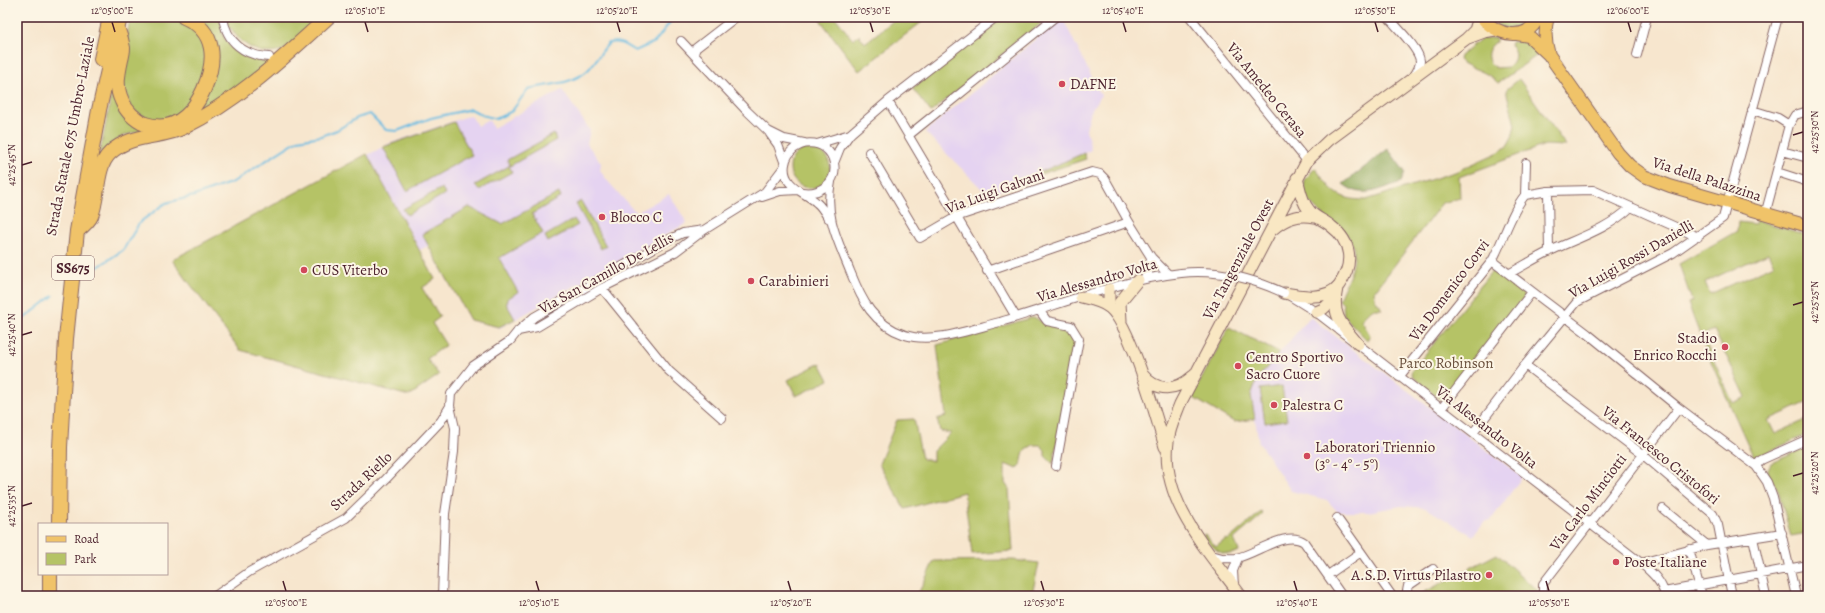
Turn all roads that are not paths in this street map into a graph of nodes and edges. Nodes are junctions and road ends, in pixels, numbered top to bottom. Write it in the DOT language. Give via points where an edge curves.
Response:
graph roads {
  1 [pos="184,17"];
  2 [pos="223,17"];
  3 [pos="328,17"];
  4 [pos="736,17"];
  5 [pos="996,17"];
  6 [pos="1190,17"];
  7 [pos="1388,17"];
  8 [pos="1479,17"];
  9 [pos="1482,17"];
  10 [pos="1538,17"];
  11 [pos="1548,17"];
  12 [pos="1647,17"];
  13 [pos="1778,17"];
  14 [pos="1053,18"];
  15 [pos="115,20"];
  16 [pos="1495,30"];
  17 [pos="1517,34"];
  18 [pos="1466,39"];
  19 [pos="681,41"];
  20 [pos="694,53"];
  21 [pos="287,54"];
  22 [pos="1549,55"];
  23 [pos="1637,55"];
  24 [pos="269,57"];
  25 [pos="1412,80"];
  26 [pos="888,101"];
  27 [pos="1752,110"];
  28 [pos="1808,111"];
  29 [pos="1789,124"];
  30 [pos="768,131"];
  31 [pos="850,134"];
  32 [pos="909,134"];
  33 [pos="804,143"];
  34 [pos="817,144"];
  35 [pos="1782,151"];
  36 [pos="869,152"];
  37 [pos="1808,158"];
  38 [pos="1307,161"];
  39 [pos="834,163"];
  40 [pos="1526,163"];
  41 [pos="784,165"];
  42 [pos="1777,172"];
  43 [pos="1297,178"];
  44 [pos="831,182"];
  45 [pos="1808,182"];
  46 [pos="800,191"];
  47 [pos="1548,191"];
  48 [pos="1525,195"];
  49 [pos="754,200"];
  50 [pos="1726,204"];
  51 [pos="1631,207"];
  52 [pos="1765,214"];
  53 [pos="956,217"];
  54 [pos="1315,217"];
  55 [pos="831,222"];
  56 [pos="1129,222"];
  57 [pos="1808,226"];
  58 [pos="704,230"];
  59 [pos="1270,230"];
  60 [pos="77,231"];
  61 [pos="1698,237"];
  62 [pos="1549,252"];
  63 [pos="1151,257"];
  64 [pos="1492,261"];
  65 [pos="1150,268"];
  66 [pos="987,271"];
  67 [pos="1168,274"];
  68 [pos="1510,274"];
  69 [pos="1158,276"];
  70 [pos="1141,280"];
  71 [pos="602,288"];
  72 [pos="1109,289"];
  73 [pos="1532,292"];
  74 [pos="1284,293"];
  75 [pos="1333,293"];
  76 [pos="1081,297"];
  77 [pos="1120,302"];
  78 [pos="1109,307"];
  79 [pos="1039,310"];
  80 [pos="1316,312"];
  81 [pos="1565,316"];
  82 [pos="1016,317"];
  83 [pos="1121,322"];
  84 [pos="518,331"];
  85 [pos="1358,344"];
  86 [pos="1525,365"];
  87 [pos="1141,372"];
  88 [pos="1195,374"];
  89 [pos="1399,377"];
  90 [pos="450,405"];
  91 [pos="1441,408"];
  92 [pos="1679,408"];
  93 [pos="722,418"];
  94 [pos="1473,433"];
  95 [pos="1808,439"];
  96 [pos="1167,452"];
  97 [pos="1642,454"];
  98 [pos="1056,466"];
  99 [pos="1756,466"];
  100 [pos="1663,509"];
  101 [pos="1337,518"];
  102 [pos="50,523"];
  103 [pos="58,523"];
  104 [pos="1590,524"];
  105 [pos="1782,533"];
  106 [pos="1753,538"];
  107 [pos="1722,542"];
  108 [pos="1707,545"];
  109 [pos="1689,549"];
  110 [pos="1361,552"];
  111 [pos="1211,555"];
  112 [pos="1238,558"];
  113 [pos="1641,563"];
  114 [pos="1808,565"];
  115 [pos="1790,568"];
  116 [pos="1433,569"];
  117 [pos="1761,574"];
  118 [pos="50,575"];
  119 [pos="59,575"];
  120 [pos="1328,575"];
  121 [pos="1729,580"];
  122 [pos="1700,586"];
  123 [pos="1238,592"];
  124 [pos="1664,594"];
  125 [pos="50,596"];
  126 [pos="59,596"];
  127 [pos="216,596"];
  128 [pos="442,596"];
  129 [pos="1342,596"];
  130 [pos="1392,596"];
  131 [pos="1406,596"];
  132 [pos="1548,596"];
  133 [pos="1702,596"];
  134 [pos="1732,596"];
  135 [pos="1766,596"];
  136 [pos="1796,596"];
  1 -- 15 [label="highway" via="197,25 208,40 212,65 193,111 181,120 162,127 139,122 122,102 117,78 123,49"];
  2 -- 24 [label="street" via="227,33 237,46 244,52"];
  3 -- 21 [label="highway"];
  4 -- 20 [label="street" via="696,48"];
  5 -- 26 [label="street"];
  6 -- 38 [label="street, Via Amedeo Cerasa"];
  7 -- 25 [label="street" via="1419,57 1419,68"];
  8 -- 18 [label="main road" via="1475,30"];
  9 -- 16 [label="main road"];
  10 -- 17 [label="main road" via="1528,29"];
  11 -- 22 [label="main road" via="1545,27"];
  12 -- 23 [label="street"];
  13 -- 27 [label="street, Via Luigi Rossi Danielli"];
  14 -- 32 [label="street"];
  15 -- 60 [label="highway, Strada Statale 675 Umbro-Laziale / SS675"];
  15 -- 102 [label="highway, Strada Statale 675 Umbro-Laziale / SS675" via="90,108 75,187 62,280 51,440"];
  16 -- 17 [label="main road, Via della Palazzina"];
  16 -- 18 [label="main road"];
  17 -- 22 [label="main road, Via della Palazzina" via="1529,36"];
  18 -- 25 [label="main road, Via Tangenziale Ovest"];
  19 -- 20 [label="street"];
  20 -- 30 [label="street"];
  21 -- 24 [label="highway"];
  21 -- 60 [label="highway" via="235,96 183,128 120,144 109,154 102,166 91,217"];
  22 -- 50 [label="main road, Via della Palazzina" via="1597,125 1630,166 1644,176 1663,184"];
  25 -- 38 [label="main road, Via Tangenziale Ovest" via="1329,140"];
  26 -- 31 [label="street"];
  26 -- 32 [label="street"];
  27 -- 29 [label="street"];
  27 -- 50 [label="street, Via Luigi Rossi Danielli"];
  28 -- 29 [label="street" via="1795,115"];
  29 -- 35 [label="street"];
  30 -- 33 [label="street" via="784,139"];
  30 -- 41 [label="street" via="778,145"];
  31 -- 34 [label="street"];
  31 -- 39 [label="street"];
  32 -- 53 [label="street"];
  33 -- 34 [label="street"];
  33 -- 41 [label="street" via="790,152"];
  34 -- 39 [label="street" via="828,151"];
  35 -- 37 [label="street"];
  35 -- 42 [label="street"];
  36 -- 53 [label="street, Via Luigi Galvani" via="920,238"];
  38 -- 43 [label="main road, Via Tangenziale Ovest"];
  39 -- 44 [label="street" via="834,176"];
  40 -- 48 [label="street"];
  41 -- 46 [label="street" via="787,179"];
  41 -- 49 [label="street, Via San Camillo De Lellis" via="774,182"];
  42 -- 45 [label="street"];
  42 -- 52 [label="street"];
  43 -- 54 [label="main road" via="1305,204"];
  43 -- 59 [label="main road, Via Tangenziale Ovest"];
  44 -- 46 [label="street" via="821,190 808,193"];
  44 -- 55 [label="street, Via Alessandro Volta" via="827,200"];
  46 -- 49 [label="street, Via San Camillo De Lellis" via="774,192"];
  46 -- 55 [label="street, Via Alessandro Volta" via="818,204"];
  47 -- 48 [label="street"];
  47 -- 51 [label="street" via="1592,190"];
  47 -- 62 [label="street"];
  48 -- 64 [label="street, Via Domenico Corvi" via="1515,207 1502,244"];
  49 -- 58 [label="street, Via San Camillo De Lellis"];
  50 -- 52 [label="main road, Via della Palazzina"];
  50 -- 61 [label="street, Via Luigi Rossi Danielli" via="1723,218"];
  51 -- 61 [label="street"];
  51 -- 62 [label="street" via="1619,219"];
  52 -- 57 [label="main road, Via della Palazzina"];
  53 -- 56 [label="street, Via Luigi Galvani" via="1092,172 1100,174 1105,179"];
  53 -- 66 [label="street"];
  54 -- 59 [label="main road" via="1292,217"];
  54 -- 75 [label="main road" via="1340,234 1350,253 1344,277"];
  55 -- 82 [label="street, Via Alessandro Volta" via="862,300 873,315 895,331 919,338 932,338"];
  56 -- 63 [label="street, Via Luigi Galvani"];
  56 -- 66 [label="street"];
  58 -- 71 [label="street, Via San Camillo De Lellis" via="675,252"];
  58 -- 84 [label="street, Via San Camillo De Lellis" via="683,233 668,240 534,317"];
  59 -- 88 [label="main road, Via Tangenziale Ovest"];
  60 -- 103 [label="highway, Strada Statale 675 Umbro-Laziale / SS675" via="66,339"];
  61 -- 81 [label="street, Via Luigi Rossi Danielli" via="1634,274 1577,302"];
  62 -- 68 [label="street"];
  63 -- 65 [label="street"];
  63 -- 67 [label="street, Via Luigi Galvani"];
  64 -- 68 [label="street"];
  64 -- 89 [label="street, Via Domenico Corvi"];
  65 -- 69 [label="street"];
  65 -- 70 [label="street"];
  66 -- 82 [label="street"];
  67 -- 69 [label="street, Via Alessandro Volta"];
  67 -- 74 [label="street, Via Alessandro Volta, bridge" via="1208,272 1230,275"];
  68 -- 73 [label="street"];
  69 -- 70 [label="street, Via Alessandro Volta"];
  70 -- 72 [label="street, Via Alessandro Volta"];
  70 -- 77 [label="main road"];
  71 -- 84 [label="street, Via San Camillo De Lellis" via="537,327"];
  71 -- 93 [label="street" via="669,371"];
  72 -- 76 [label="street, Via Alessandro Volta"];
  72 -- 77 [label="main road"];
  72 -- 78 [label="main road"];
  73 -- 81 [label="street"];
  73 -- 91 [label="street"];
  74 -- 75 [label="main road" via="1303,297"];
  74 -- 80 [label="street, Via Alessandro Volta"];
  75 -- 80 [label="main road" via="1323,309"];
  75 -- 85 [label="main road" via="1339,322"];
  76 -- 78 [label="main road"];
  76 -- 79 [label="street, Via Alessandro Volta"];
  77 -- 83 [label="main road"];
  78 -- 83 [label="main road"];
  79 -- 82 [label="street, Via Alessandro Volta"];
  79 -- 98 [label="street" via="1047,322 1071,326 1079,339"];
  80 -- 85 [label="street, Via Alessandro Volta"];
  81 -- 86 [label="street, Via Luigi Rossi Danielli"];
  81 -- 92 [label="street"];
  83 -- 87 [label="main road"];
  84 -- 90 [label="street, Via San Camillo De Lellis" via="510,342 473,366 451,394"];
  85 -- 89 [label="street, Via Alessandro Volta"];
  86 -- 94 [label="street, Via Luigi Rossi Danielli"];
  86 -- 97 [label="street, Via Francesco Cristofori"];
  87 -- 88 [label="main road" via="1152,383 1166,389 1180,385"];
  87 -- 96 [label="main road"];
  88 -- 96 [label="main road, Via Tangenziale Ovest" via="1171,428"];
  89 -- 91 [label="street, Via Alessandro Volta"];
  90 -- 127 [label="street, Strada Riello" via="441,421 346,518 249,572"];
  90 -- 128 [label="street" via="455,428 454,452 445,514"];
  91 -- 94 [label="street, Via Alessandro Volta"];
  92 -- 97 [label="street, Via Carlo Minciotti"];
  92 -- 99 [label="street"];
  94 -- 104 [label="street, Via Alessandro Volta"];
  95 -- 99 [label="street" via="1761,460"];
  96 -- 111 [label="main road, Via Tangenziale Ovest" via="1177,500 1188,522"];
  97 -- 104 [label="street, Via Carlo Minciotti"];
  97 -- 107 [label="street, Via Francesco Cristofori" via="1713,514"];
  99 -- 105 [label="street" via="1767,482"];
  100 -- 108 [label="street"];
  101 -- 110 [label="street"];
  104 -- 113 [label="street, Via Alessandro Volta"];
  104 -- 132 [label="street, Via Carlo Minciotti" via="1543,584 1543,591"];
  105 -- 106 [label="street"];
  105 -- 115 [label="street"];
  106 -- 107 [label="street"];
  106 -- 117 [label="street"];
  107 -- 108 [label="street"];
  107 -- 121 [label="street, Via Francesco Cristofori"];
  108 -- 109 [label="street"];
  109 -- 113 [label="street"];
  109 -- 122 [label="street"];
  110 -- 120 [label="street"];
  110 -- 130 [label="street"];
  111 -- 112 [label="street"];
  111 -- 123 [label="main road, Via Tangenziale Ovest"];
  112 -- 120 [label="street" via="1286,538 1297,538 1304,542"];
  112 -- 123 [label="street" via="1233,571"];
  113 -- 124 [label="street, Via Alessandro Volta" via="1655,576"];
  114 -- 115 [label="street"];
  115 -- 117 [label="street"];
  115 -- 136 [label="street"];
  116 -- 131 [label="street" via="1408,586"];
  117 -- 121 [label="street"];
  117 -- 135 [label="street"];
  118 -- 125 [label="highway"];
  119 -- 126 [label="highway"];
  120 -- 129 [label="street"];
  121 -- 122 [label="street"];
  121 -- 134 [label="street, Via Francesco Cristofori"];
  122 -- 124 [label="street"];
  122 -- 133 [label="street"];
}
